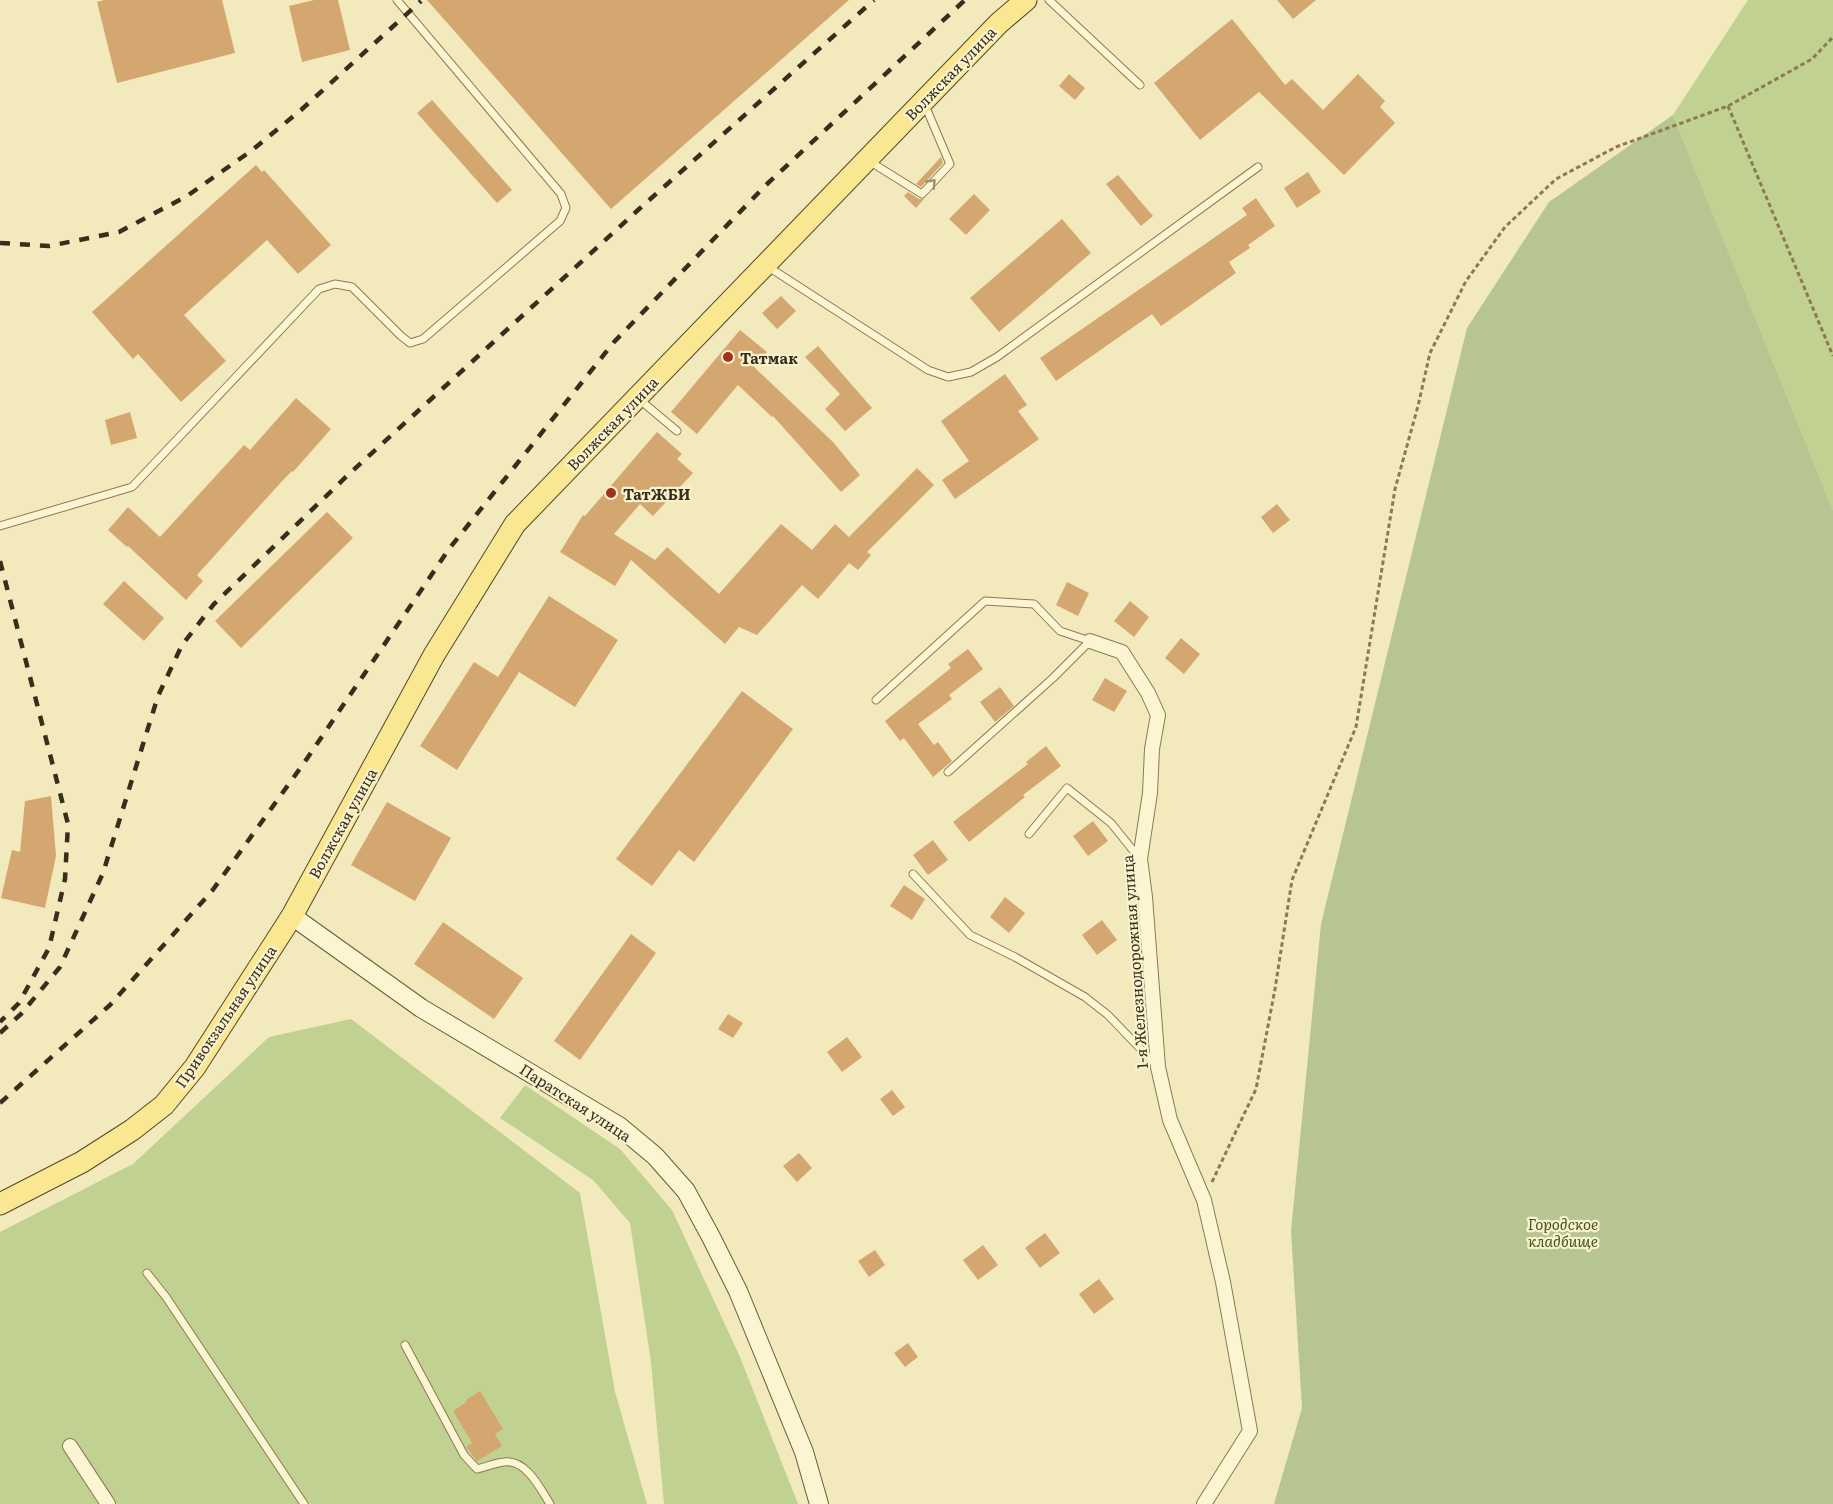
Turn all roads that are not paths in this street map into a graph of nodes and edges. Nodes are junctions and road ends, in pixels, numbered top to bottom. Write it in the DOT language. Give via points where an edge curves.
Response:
graph roads {
  1 [pos="397,0"];
  2 [pos="1026,0"];
  3 [pos="1049,0"];
  4 [pos="1140,85"];
  5 [pos="923,101"];
  6 [pos="867,159"];
  7 [pos="1258,167"];
  8 [pos="765,265"];
  9 [pos="637,398"];
  10 [pos="677,431"];
  11 [pos="0,526"];
  12 [pos="1090,641"];
  13 [pos="876,700"];
  14 [pos="948,772"];
  15 [pos="1029,834"];
  16 [pos="1140,859"];
  17 [pos="913,874"];
  18 [pos="292,916"];
  19 [pos="1158,1067"];
  20 [pos="0,1204"];
  21 [pos="147,1273"];
  22 [pos="405,1345"];
  23 [pos="70,1446"];
  24 [pos="108,1504"];
  25 [pos="304,1504"];
  26 [pos="550,1504"];
  27 [pos="819,1504"];
  28 [pos="1204,1504"];
  1 -- 11 [label="lane" via="561,194 566,208 560,221 423,339 410,343 352,288 335,284 319,289 132,487"];
  2 -- 5 [label="main road, Волжская улица"];
  3 -- 4 [label="lane"];
  5 -- 6 [label="main road, Волжская улица"];
  6 -- 5 [label="lane, one-way" via="922,194 950,164"];
  6 -- 8 [label="main road, Волжская улица"];
  7 -- 8 [label="lane" via="997,357 971,372 948,377 928,370"];
  8 -- 9 [label="main road, Волжская улица"];
  9 -- 10 [label="lane"];
  9 -- 18 [label="main road, Волжская улица" via="515,524 434,655"];
  12 -- 13 [label="lane" via="1060,631 1034,604 985,601"];
  12 -- 14 [label="lane"];
  12 -- 16 [label="street, 1-я Железнодорожная улица" via="1122,652 1158,716"];
  15 -- 16 [label="lane" via="1067,788 1111,823"];
  16 -- 19 [label="street, 1-я Железнодорожная улица"];
  17 -- 19 [label="lane" via="970,935 1085,997"];
  18 -- 20 [label="main road, Привокзальная улица" via="195,1067 164,1105 82,1162"];
  18 -- 27 [label="main road, Паратская улица" via="422,1008 619,1126 655,1156 686,1191 738,1291 804,1452"];
  19 -- 28 [label="street, 1-я Железнодорожная улица" via="1170,1120 1204,1200 1250,1431"];
  21 -- 25 [label="lane"];
  22 -- 26 [label="lane" via="474,1467 516,1462"];
  23 -- 24 [label="street"];
}
